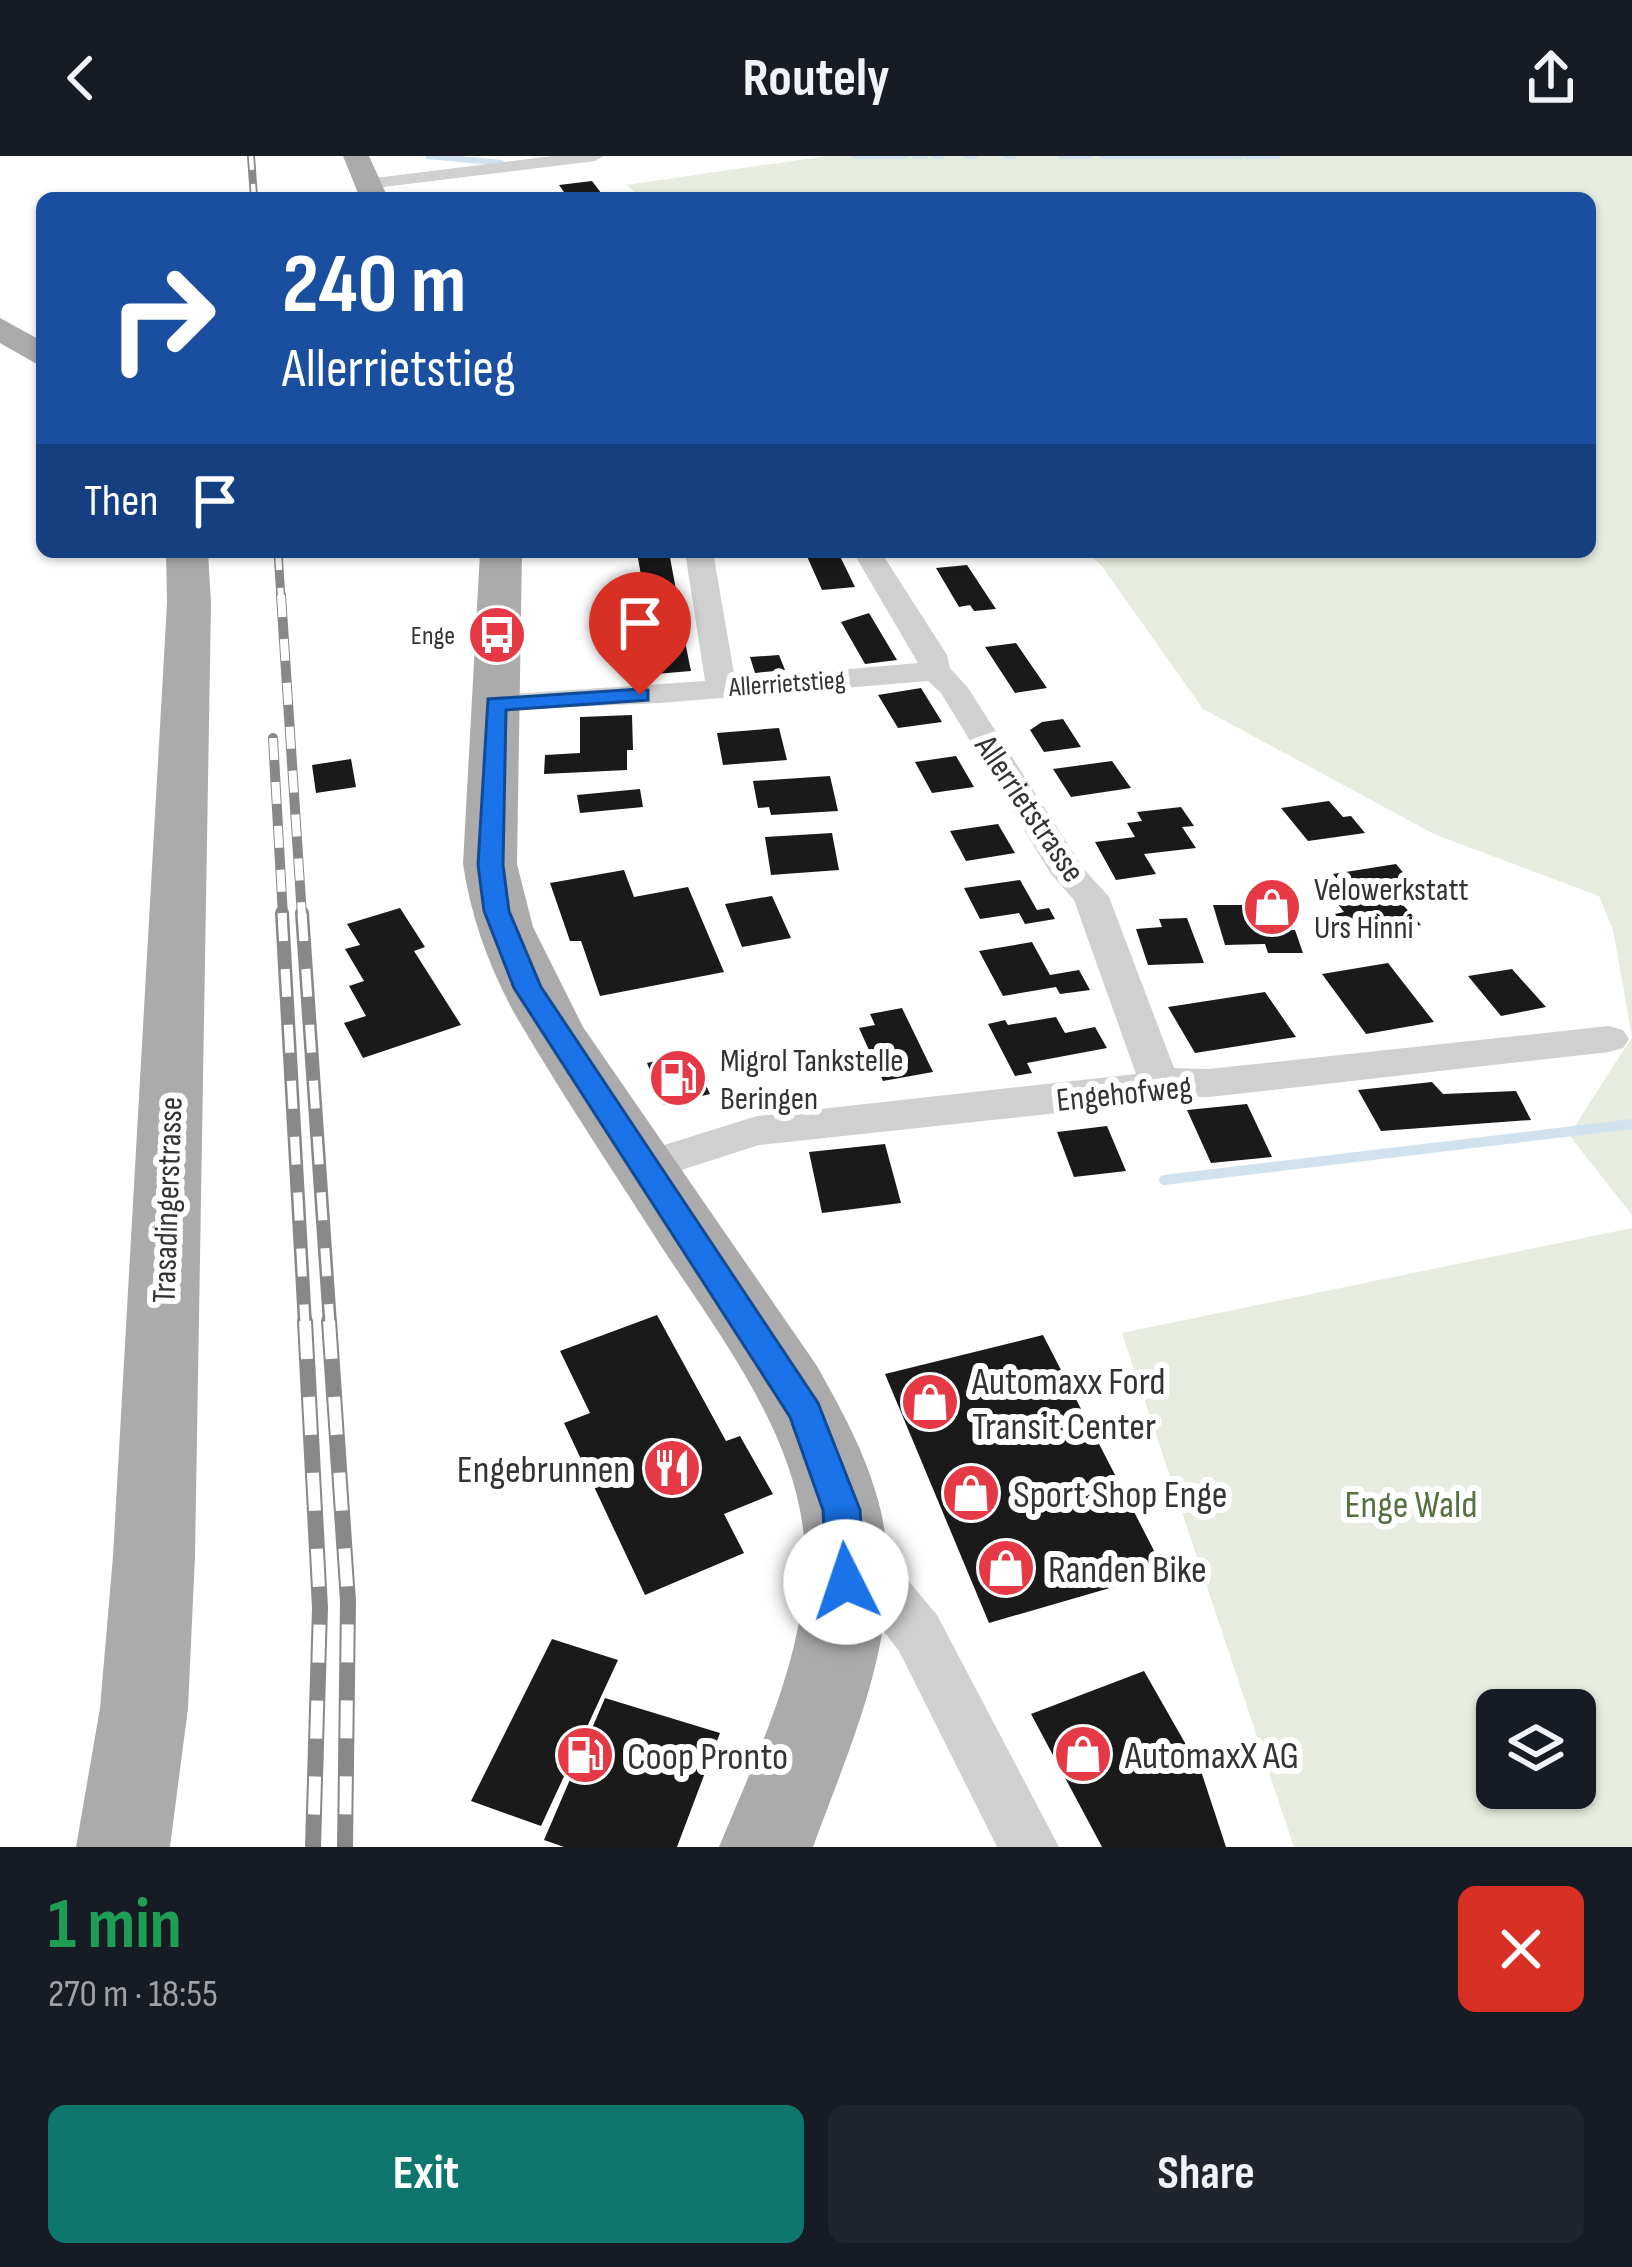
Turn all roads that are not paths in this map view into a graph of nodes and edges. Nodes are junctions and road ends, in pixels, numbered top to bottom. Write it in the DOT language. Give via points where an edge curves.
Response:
graph roads {
  1 [pos="356,156"];
  2 [pos="595,156"];
  3 [pos="518,160"];
  4 [pos="370,191"];
  5 [pos="0,328"];
  6 [pos="36,353"];
  7 [pos="187,558"];
  8 [pos="501,558"];
  9 [pos="700,558"];
  10 [pos="872,558"];
  11 [pos="935,671"];
  12 [pos="721,687"];
  13 [pos="495,704"];
  14 [pos="1610,1039"];
  15 [pos="1159,1082"];
  16 [pos="644,1167"];
  17 [pos="846,1582"];
  18 [pos="123,1847"];
  19 [pos="766,1847"];
  20 [pos="1029,1847"];
  1 -- 4 [label="main road"];
  2 -- 3 [label="street"];
  3 -- 4 [label="street"];
  5 -- 6 [label="main road"];
  7 -- 18 [label="main road, Trasadingerstrasse" via="154,1556 144,1708"];
  8 -- 13 [label="main road"];
  9 -- 12 [label="street"];
  10 -- 11 [label="street, Allerrietstrasse"];
  11 -- 12 [label="street, Allerrietstieg"];
  11 -- 15 [label="street, Allerrietstrasse" via="1091,897"];
  12 -- 13 [label="street, Allerrietstieg"];
  13 -- 16 [label="main road" via="496,911 527,988"];
  14 -- 15 [label="street, Engehofweg"];
  15 -- 16 [label="street, Engehofweg" via="757,1131"];
  16 -- 17 [label="main road" via="806,1413 842,1510"];
  17 -- 19 [label="main road" via="821,1693"];
  17 -- 20 [label="street" via="888,1597 918,1633"];
}
